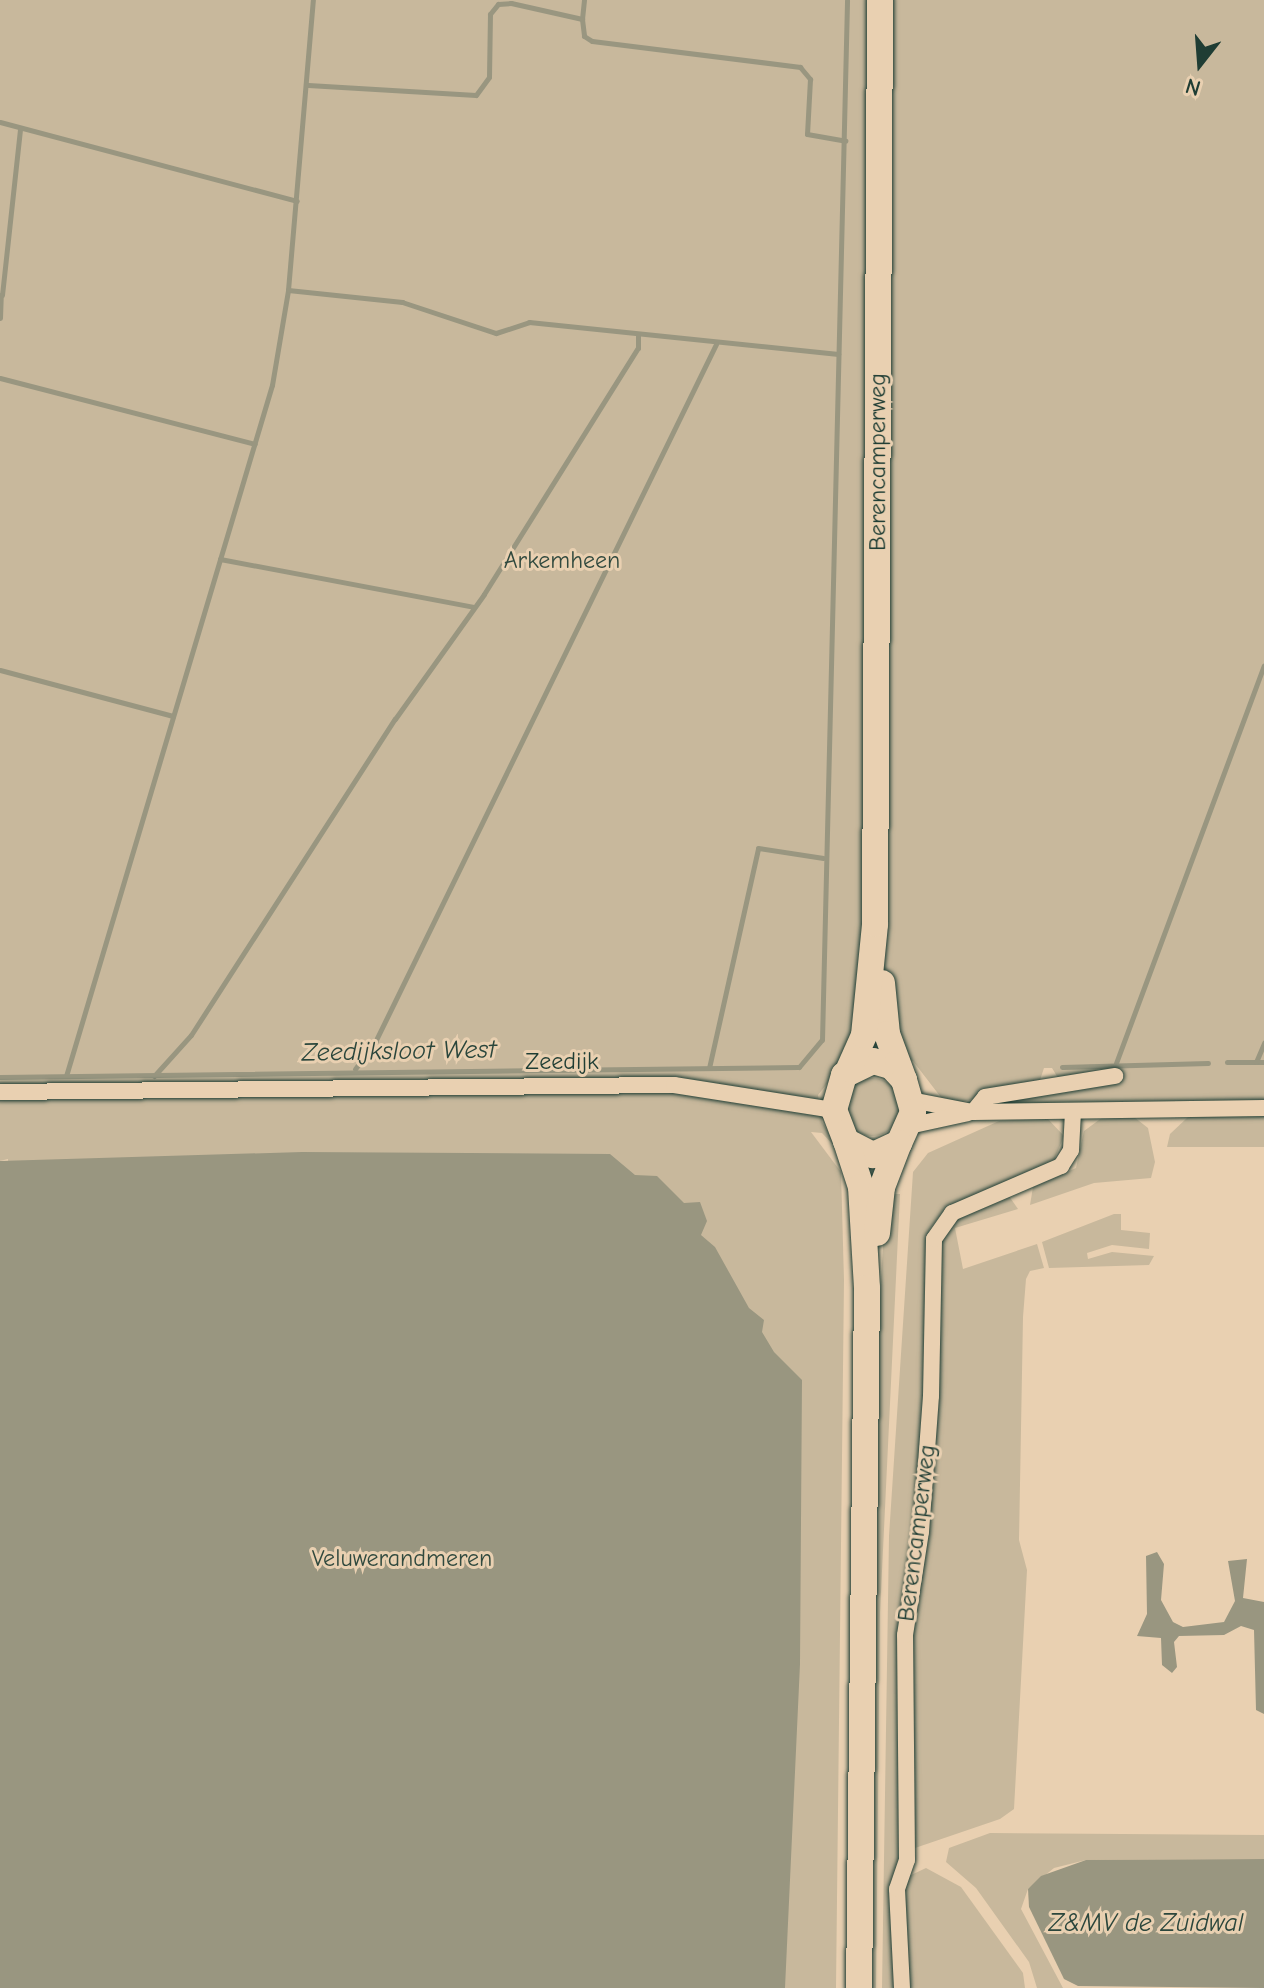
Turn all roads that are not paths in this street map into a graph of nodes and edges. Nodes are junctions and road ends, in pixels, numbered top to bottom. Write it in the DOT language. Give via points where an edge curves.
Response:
graph roads {
  1 [pos="880,0"];
  2 [pos="875,924"];
  3 [pos="849,1069"];
  4 [pos="1115,1076"];
  5 [pos="908,1090"];
  6 [pos="0,1092"];
  7 [pos="1264,1108"];
  8 [pos="834,1110"];
  9 [pos="1073,1111"];
  10 [pos="973,1112"];
  11 [pos="904,1134"];
  12 [pos="846,1141"];
  13 [pos="867,1288"];
  14 [pos="859,1988"];
  15 [pos="902,1988"];
  1 -- 2 [label="main road, Berencamperweg"];
  2 -- 3 [label="main road, Berencamperweg" via="864,1035"];
  2 -- 5 [label="main road, Berencamperweg" via="887,1034"];
  3 -- 5 [label="main road" via="873,1061 891,1066"];
  3 -- 8 [label="main road" via="837,1090"];
  4 -- 10 [label="street" via="985,1097"];
  5 -- 10 [label="street"];
  5 -- 11 [label="main road"];
  6 -- 8 [label="street, Zeedijk" via="674,1085"];
  7 -- 9 [label="street"];
  8 -- 12 [label="main road"];
  9 -- 10 [label="street"];
  9 -- 15 [label="street, Berencamperweg" via="1066,1162 952,1213 934,1239 922,1517 905,1635 907,1860 897,1889"];
  10 -- 11 [label="street"];
  11 -- 12 [label="main road" via="873,1155"];
  11 -- 13 [label="main road, Berencamperweg" via="882,1187"];
  12 -- 13 [label="main road, Berencamperweg" via="861,1187"];
  13 -- 14 [label="main road, Berencamperweg"];
}
